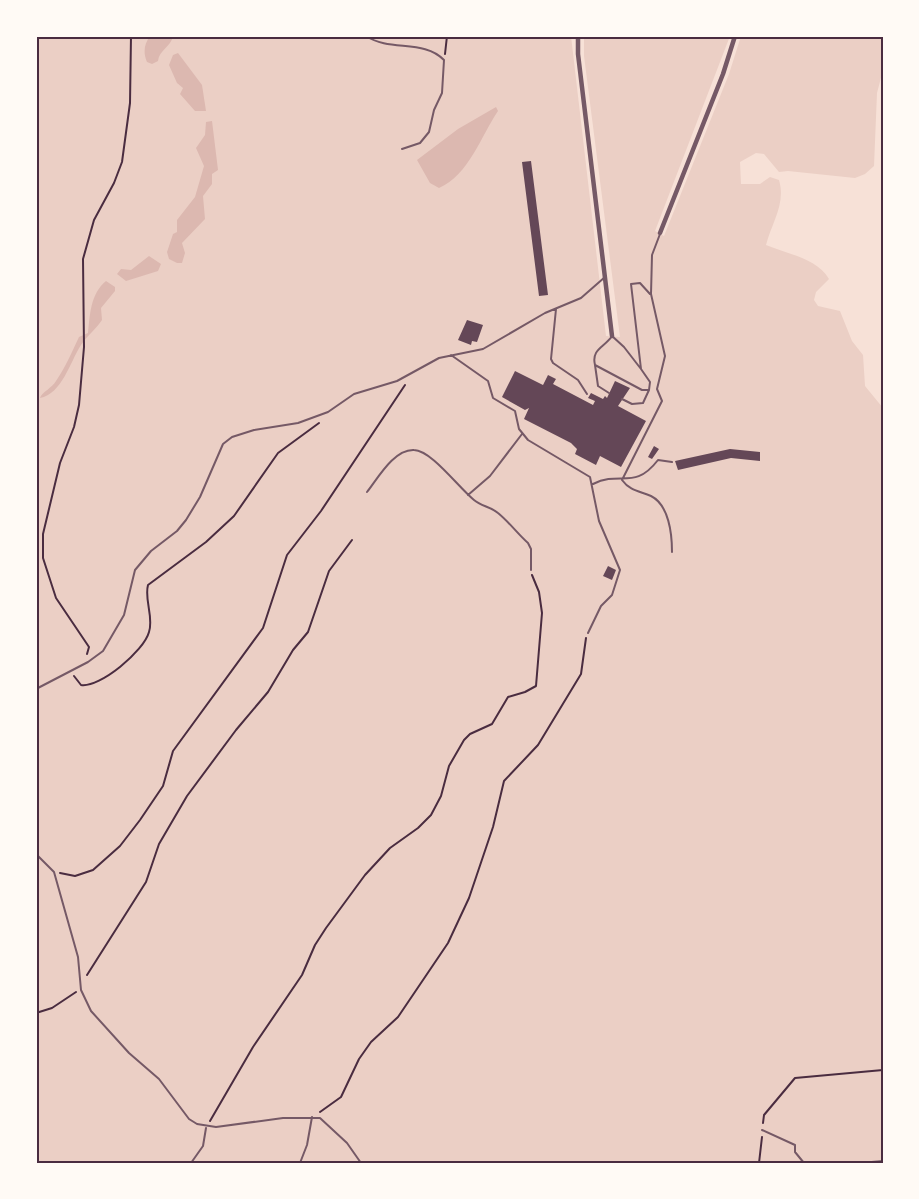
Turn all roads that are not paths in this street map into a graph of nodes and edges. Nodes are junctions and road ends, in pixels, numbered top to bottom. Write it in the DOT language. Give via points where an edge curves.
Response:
graph roads {
  1 [pos="366,36"];
  2 [pos="578,36"];
  3 [pos="735,36"];
  4 [pos="402,149"];
  5 [pos="660,233"];
  6 [pos="605,277"];
  7 [pos="651,294"];
  8 [pos="556,309"];
  9 [pos="612,336"];
  10 [pos="451,356"];
  11 [pos="595,364"];
  12 [pos="641,369"];
  13 [pos="650,389"];
  14 [pos="657,389"];
  15 [pos="609,393"];
  16 [pos="587,394"];
  17 [pos="622,399"];
  18 [pos="36,411"];
  19 [pos="522,434"];
  20 [pos="36,452"];
  21 [pos="672,462"];
  22 [pos="622,480"];
  23 [pos="593,484"];
  24 [pos="367,492"];
  25 [pos="468,495"];
  26 [pos="672,552"];
  27 [pos="531,570"];
  28 [pos="588,633"];
  29 [pos="36,689"];
  30 [pos="36,854"];
  31 [pos="312,1116"];
  32 [pos="206,1126"];
  33 [pos="762,1130"];
  34 [pos="883,1161"];
  35 [pos="191,1163"];
  36 [pos="300,1163"];
  37 [pos="361,1163"];
  38 [pos="804,1163"];
  39 [pos="860,1163"];
  1 -- 4 [label="lane" via="384,45 432,51 444,60 442,93 429,132 420,143"];
  2 -- 6 [label="street"];
  3 -- 5 [label="street"];
  5 -- 7 [label="lane" via="652,255"];
  6 -- 8 [label="lane" via="581,298"];
  6 -- 9 [label="street"];
  7 -- 12 [label="lane" via="640,283 631,284"];
  7 -- 14 [label="lane" via="665,356"];
  8 -- 10 [label="lane" via="483,349"];
  8 -- 16 [label="lane" via="551,358 582,384"];
  9 -- 11 [label="lane" via="595,353"];
  9 -- 12 [label="lane"];
  10 -- 19 [label="lane" via="488,381 493,398 515,411"];
  10 -- 29 [label="lane" via="433,361 397,381 354,394 328,412 298,423 238,433 224,444 186,520 135,570 124,615 103,651"];
  11 -- 13 [label="lane" via="642,390"];
  11 -- 15 [label="lane" via="598,386"];
  12 -- 13 [label="lane"];
  13 -- 14 [label="lane"];
  13 -- 17 [label="lane" via="643,403 632,404"];
  14 -- 22 [label="lane" via="662,401"];
  18 -- 20 [label="lane"];
  19 -- 23 [label="lane" via="584,473"];
  19 -- 25 [label="lane" via="489,476"];
  21 -- 22 [label="lane" via="658,460 634,479"];
  22 -- 23 [label="lane" via="603,479"];
  22 -- 26 [label="lane" via="634,491 659,502 669,525"];
  23 -- 28 [label="lane" via="599,521 620,570 612,595 601,606"];
  24 -- 25 [label="lane" via="383,469 401,454 413,450 426,454"];
  25 -- 27 [label="lane" via="498,513 528,543"];
  30 -- 32 [label="lane" via="54,872 78,957 81,990 91,1011 129,1053 159,1078 189,1119"];
  31 -- 32 [label="lane" via="229,1127"];
  31 -- 36 [label="lane"];
  31 -- 37 [label="lane" via="330,1127"];
  32 -- 35 [label="lane" via="203,1146"];
  33 -- 38 [label="lane" via="795,1145 795,1152"];
  34 -- 39 [label="lane"];
}
